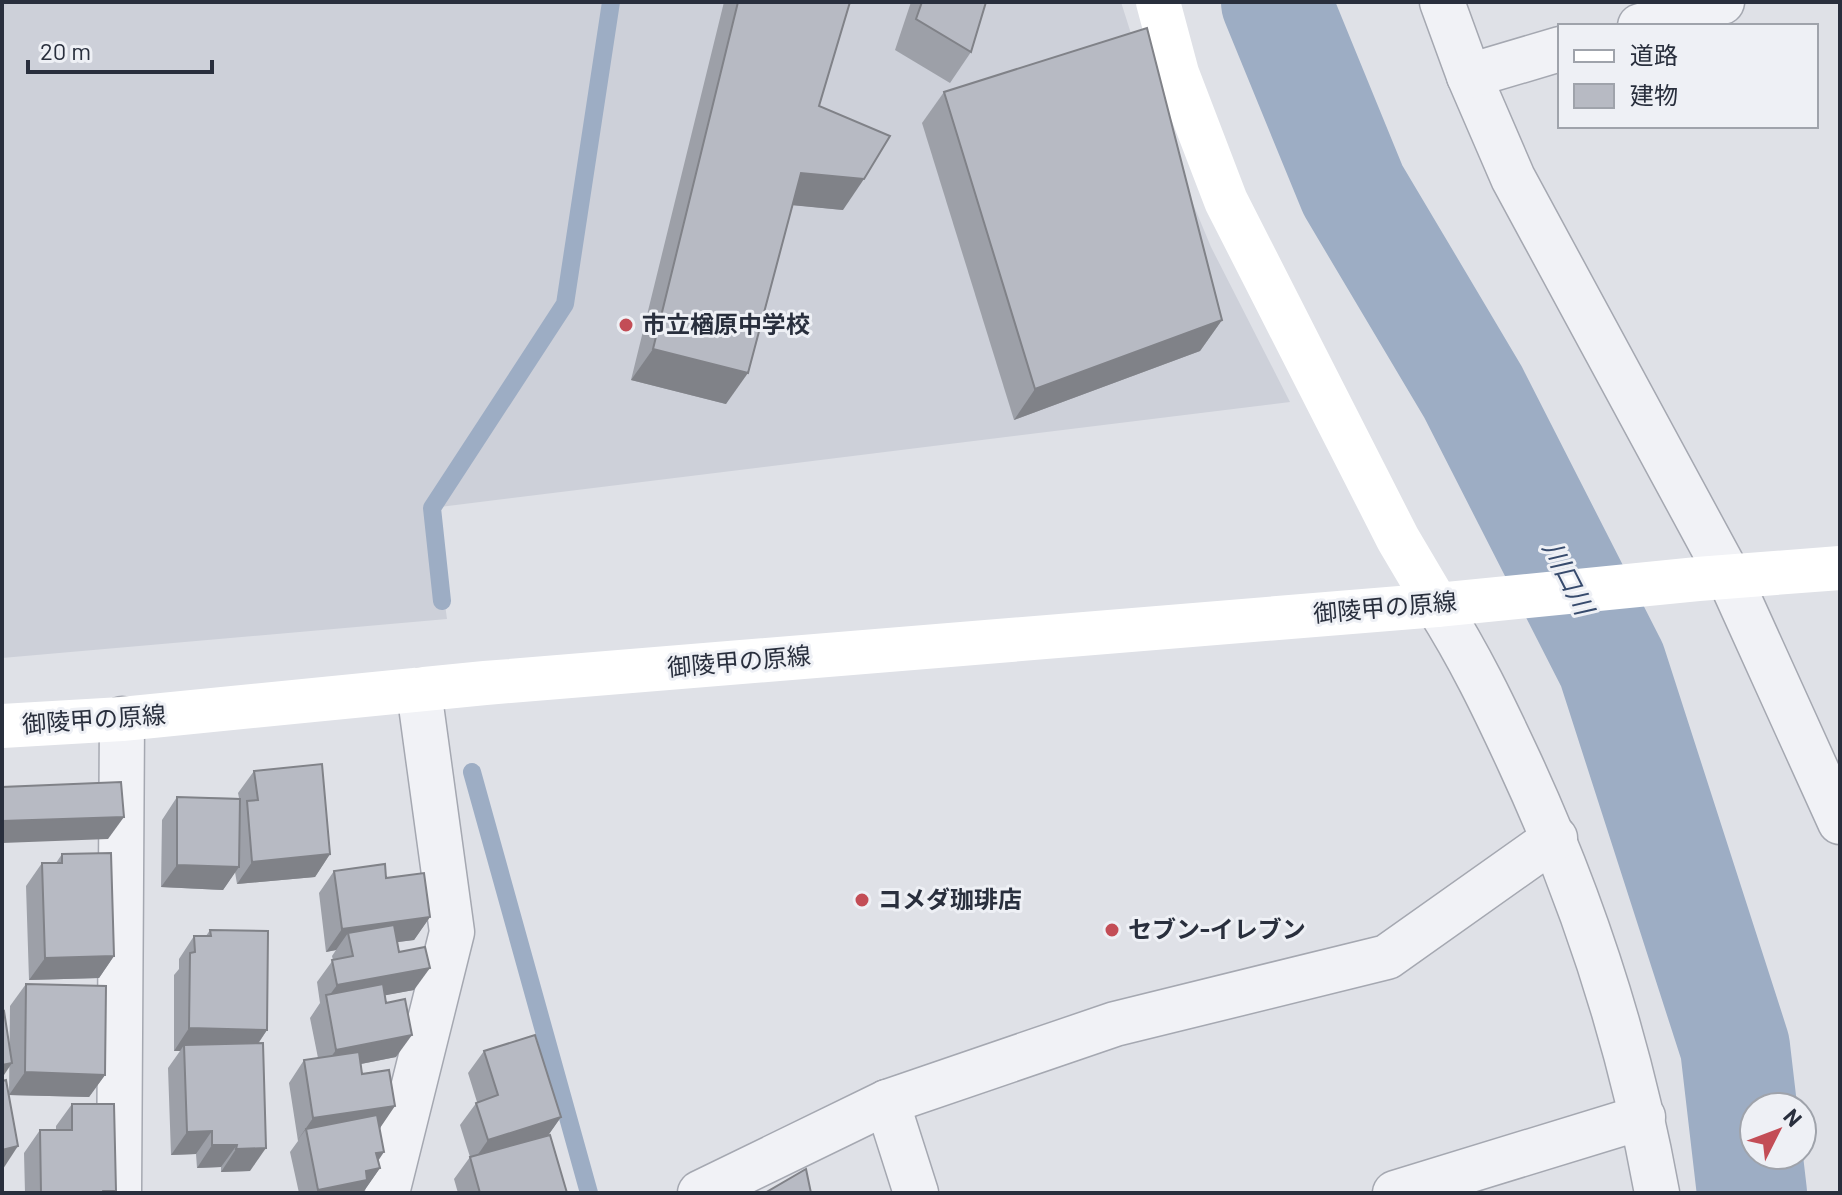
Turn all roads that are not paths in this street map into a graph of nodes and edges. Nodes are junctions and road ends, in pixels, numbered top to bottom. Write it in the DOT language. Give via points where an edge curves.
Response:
graph roads {
  1 [pos="1158,2"];
  2 [pos="1442,2"];
  3 [pos="1722,2"];
  4 [pos="1647,24"];
  5 [pos="1558,50"];
  6 [pos="1469,76"];
  7 [pos="1840,568"];
  8 [pos="1714,578"];
  9 [pos="1457,602"];
  10 [pos="419,691"];
  11 [pos="122,719"];
  12 [pos="2,726"];
  13 [pos="1840,822"];
  14 [pos="1555,838"];
  15 [pos="887,1102"];
  16 [pos="1643,1117"];
  17 [pos="119,1193"];
  18 [pos="387,1193"];
  19 [pos="700,1193"];
  20 [pos="916,1193"];
  21 [pos="1395,1193"];
  22 [pos="1657,1193"];
  1 -- 9 [label="street" via="1177,73 1226,201 1398,539"];
  2 -- 6 [label="street"];
  3 -- 4 [label="street"];
  5 -- 6 [label="street"];
  6 -- 8 [label="street" via="1513,178"];
  7 -- 8 [label="street"];
  8 -- 9 [label="street, 御陵甲の原線"];
  8 -- 13 [label="street"];
  9 -- 10 [label="street, 御陵甲の原線"];
  9 -- 14 [label="street" via="1477,670"];
  10 -- 11 [label="street, 御陵甲の原線"];
  10 -- 18 [label="street" via="452,932"];
  11 -- 12 [label="street, 御陵甲の原線"];
  11 -- 17 [label="street"];
  14 -- 15 [label="street" via="1387,957 1115,1024"];
  14 -- 16 [label="street" via="1610,996"];
  15 -- 19 [label="street"];
  15 -- 20 [label="street"];
  16 -- 21 [label="street"];
  16 -- 22 [label="street"];
}
